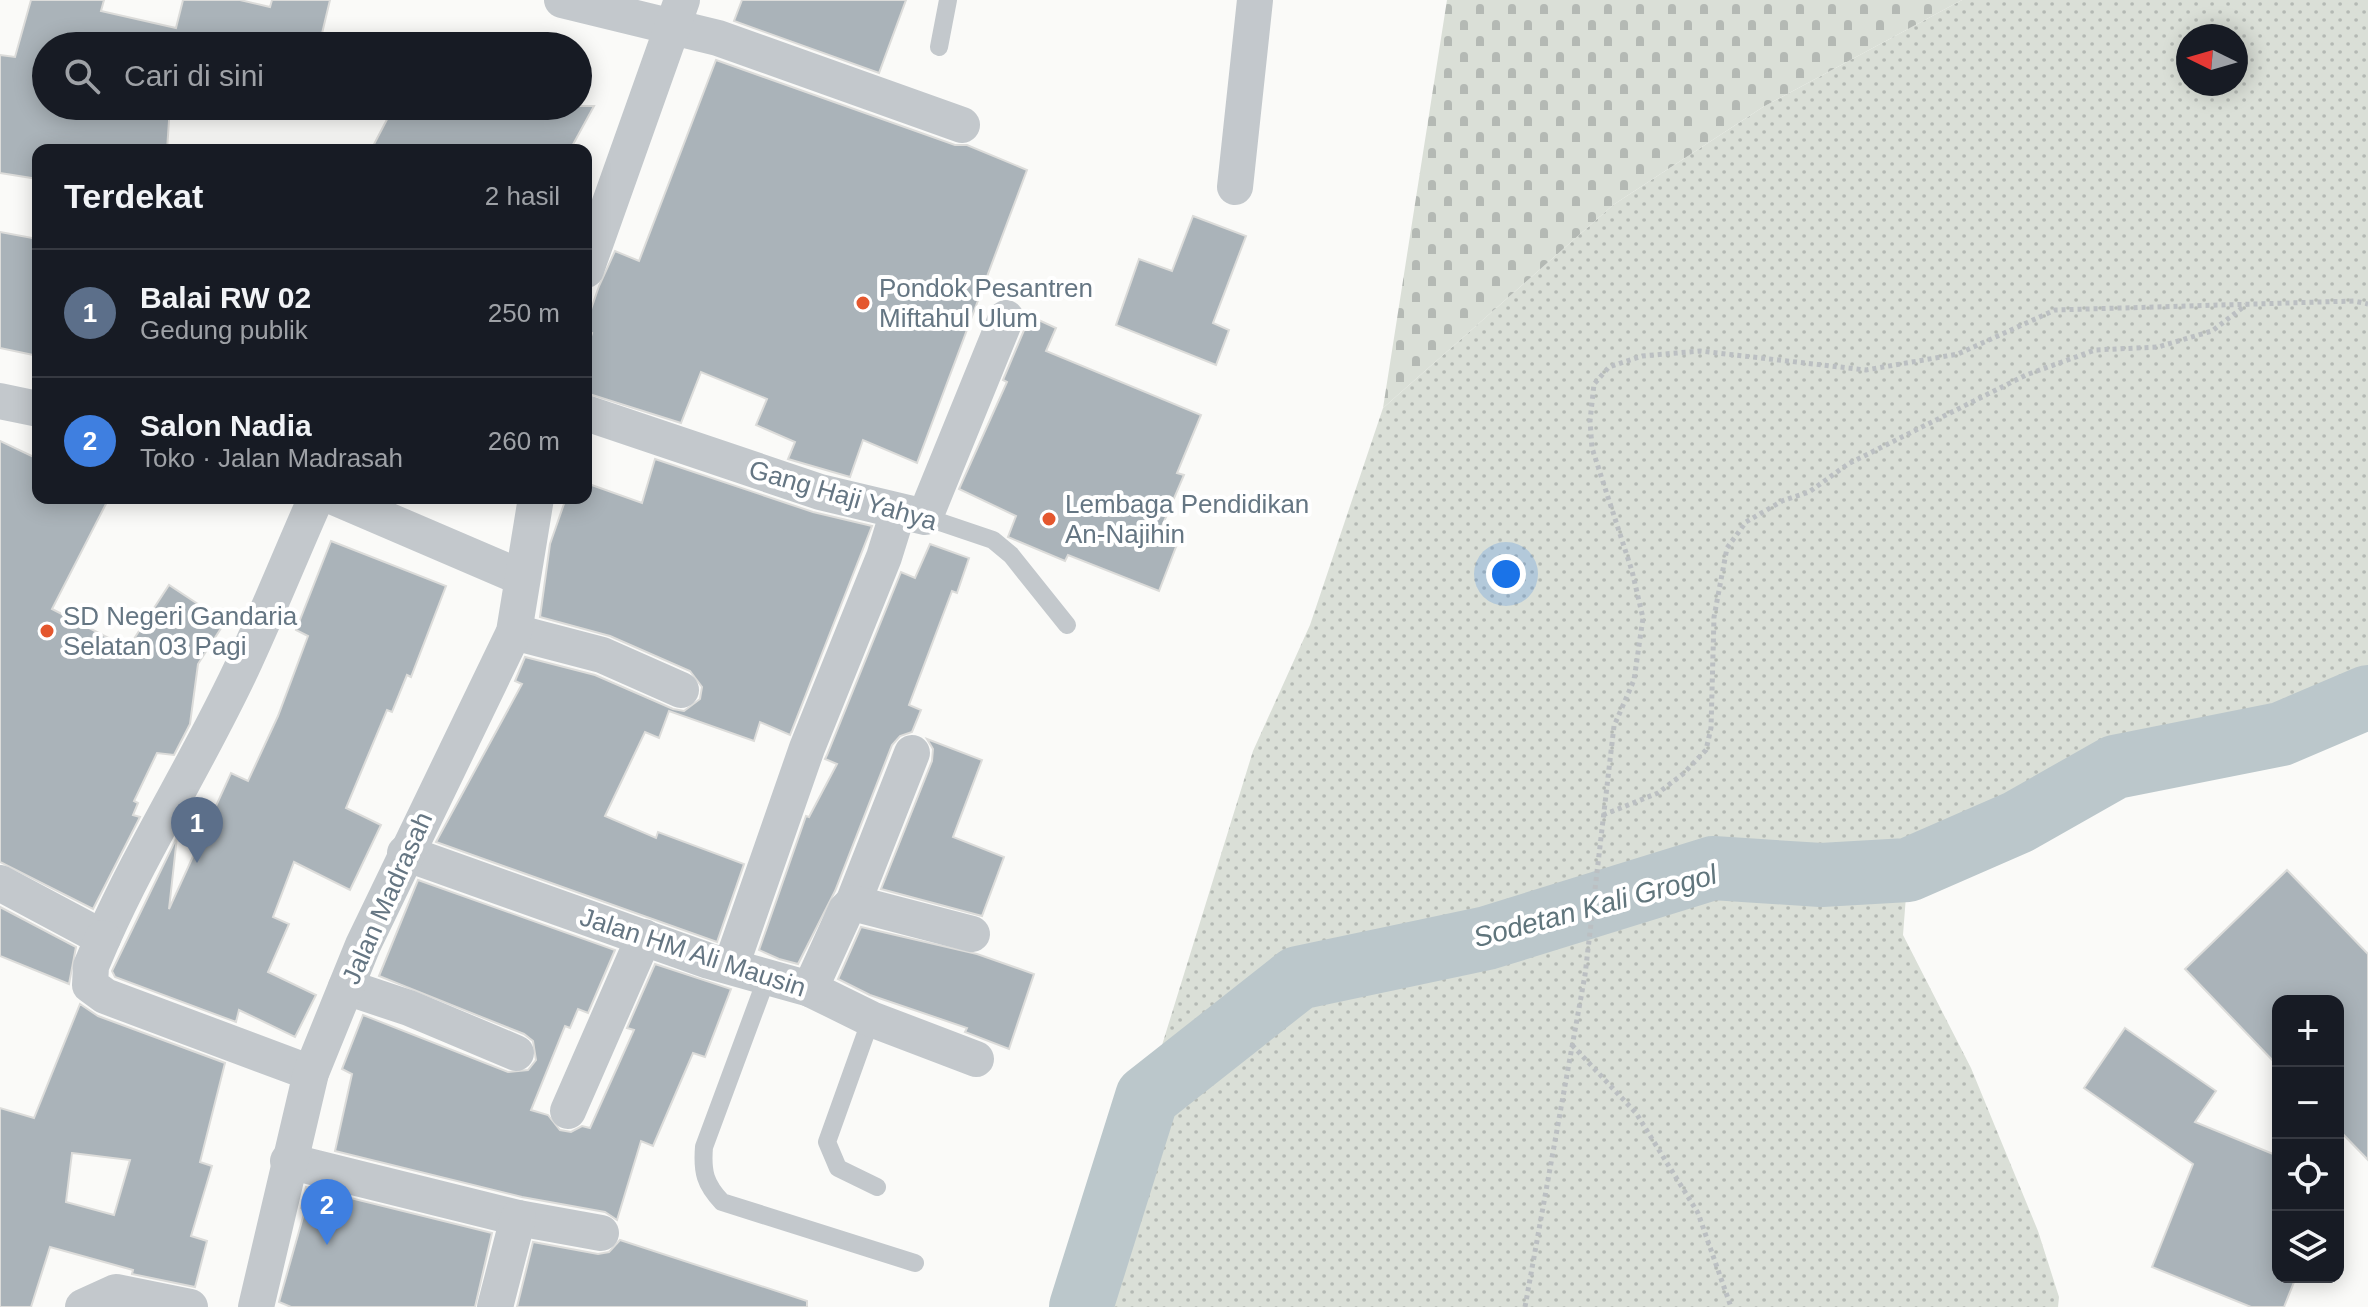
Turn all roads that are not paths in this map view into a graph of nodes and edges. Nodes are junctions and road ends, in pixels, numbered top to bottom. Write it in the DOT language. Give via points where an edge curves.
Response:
graph roads {
  1 [pos="562,0"];
  2 [pos="948,0"];
  3 [pos="1255,0"];
  4 [pos="677,15"];
  5 [pos="939,47"];
  6 [pos="962,125"];
  7 [pos="1235,187"];
  8 [pos="592,253"];
  9 [pos="1006,318"];
  10 [pos="0,401"];
  11 [pos="32,408"];
  12 [pos="592,415"];
  13 [pos="313,504"];
  14 [pos="350,504"];
  15 [pos="535,504"];
  16 [pos="912,515"];
  17 [pos="520,577"];
  18 [pos="1067,625"];
  19 [pos="514,632"];
  20 [pos="681,690"];
  21 [pos="912,753"];
  22 [pos="405,853"];
  23 [pos="0,883"];
  24 [pos="853,903"];
  25 [pos="972,934"];
  26 [pos="644,937"];
  27 [pos="103,938"];
  28 [pos="731,966"];
  29 [pos="767,977"];
  30 [pos="346,987"];
  31 [pos="810,989"];
  32 [pos="871,1019"];
  33 [pos="516,1053"];
  34 [pos="976,1059"];
  35 [pos="311,1073"];
  36 [pos="568,1111"];
  37 [pos="288,1161"];
  38 [pos="877,1187"];
  39 [pos="518,1218"];
  40 [pos="601,1233"];
  41 [pos="915,1263"];
  42 [pos="83,1307"];
  43 [pos="190,1307"];
  44 [pos="256,1307"];
  45 [pos="495,1307"];
  1 -- 4 [label="street"];
  2 -- 5 [label="lane"];
  3 -- 7 [label="street"];
  4 -- 6 [label="street" via="718,38"];
  4 -- 8 [label="street"];
  9 -- 16 [label="street"];
  10 -- 11 [label="street"];
  12 -- 16 [label="street, Gang Haji Yahya" via="820,492"];
  13 -- 27 [label="street" via="246,660"];
  14 -- 17 [label="street"];
  15 -- 17 [label="street, Jalan Madrasah"];
  16 -- 18 [label="lane, Gang Haji Yahya" via="993,540"];
  16 -- 28 [label="street" via="884,557 807,748"];
  17 -- 19 [label="street, Jalan Madrasah"];
  19 -- 20 [label="street" via="602,655"];
  19 -- 22 [label="street, Jalan Madrasah"];
  21 -- 24 [label="street"];
  22 -- 26 [label="street, Jalan HM Ali Mausin"];
  22 -- 30 [label="street, Jalan Madrasah"];
  23 -- 27 [label="street"];
  24 -- 25 [label="street"];
  24 -- 31 [label="street"];
  26 -- 28 [label="street, Jalan HM Ali Mausin"];
  26 -- 36 [label="street"];
  27 -- 35 [label="street" via="91,966 90,985 105,996"];
  28 -- 29 [label="street, Jalan HM Ali Mausin"];
  29 -- 31 [label="street, Jalan HM Ali Mausin"];
  29 -- 41 [label="lane" via="704,1147 707,1187 722,1202"];
  30 -- 33 [label="street"];
  30 -- 35 [label="street, Jalan Madrasah"];
  31 -- 32 [label="street, Jalan HM Ali Mausin"];
  32 -- 34 [label="street, Jalan HM Ali Mausin"];
  32 -- 38 [label="lane" via="827,1142 838,1168"];
  35 -- 37 [label="street, Jalan Madrasah"];
  37 -- 39 [label="street"];
  37 -- 44 [label="street, Jalan Madrasah"];
  39 -- 40 [label="street"];
  39 -- 45 [label="street"];
  42 -- 43 [label="street" via="116,1292"];
}
